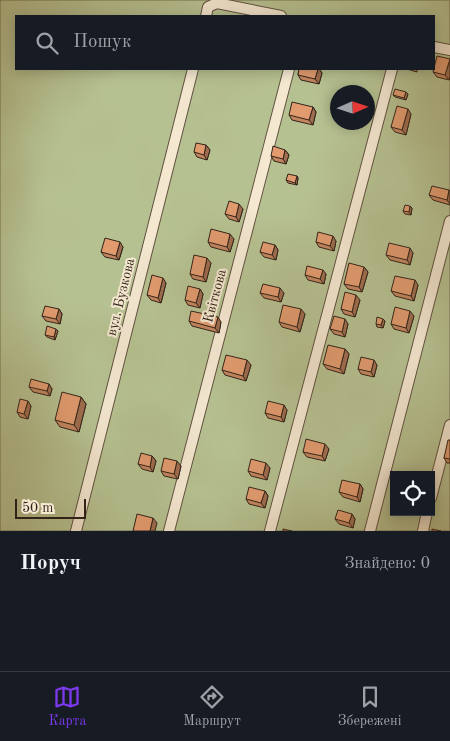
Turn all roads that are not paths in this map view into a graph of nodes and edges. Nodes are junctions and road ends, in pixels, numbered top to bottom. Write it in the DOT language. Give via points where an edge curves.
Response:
graph roads {
  1 [pos="207,12"];
  2 [pos="276,15"];
  3 [pos="435,47"];
  4 [pos="450,50"];
  5 [pos="193,70"];
  6 [pos="288,70"];
  7 [pos="392,70"];
  8 [pos="450,221"];
  9 [pos="450,425"];
  10 [pos="435,483"];
  11 [pos="427,516"];
  12 [pos="76,531"];
  13 [pos="169,531"];
  14 [pos="270,531"];
  15 [pos="370,531"];
  16 [pos="423,531"];
  1 -- 2 [label="street" via="220,3"];
  3 -- 4 [label="street"];
  5 -- 12 [label="street, вул. Бузкова"];
  6 -- 13 [label="street, Квіткова"];
  7 -- 14 [label="street"];
  8 -- 15 [label="street"];
  9 -- 10 [label="street"];
  11 -- 16 [label="street"];
}
